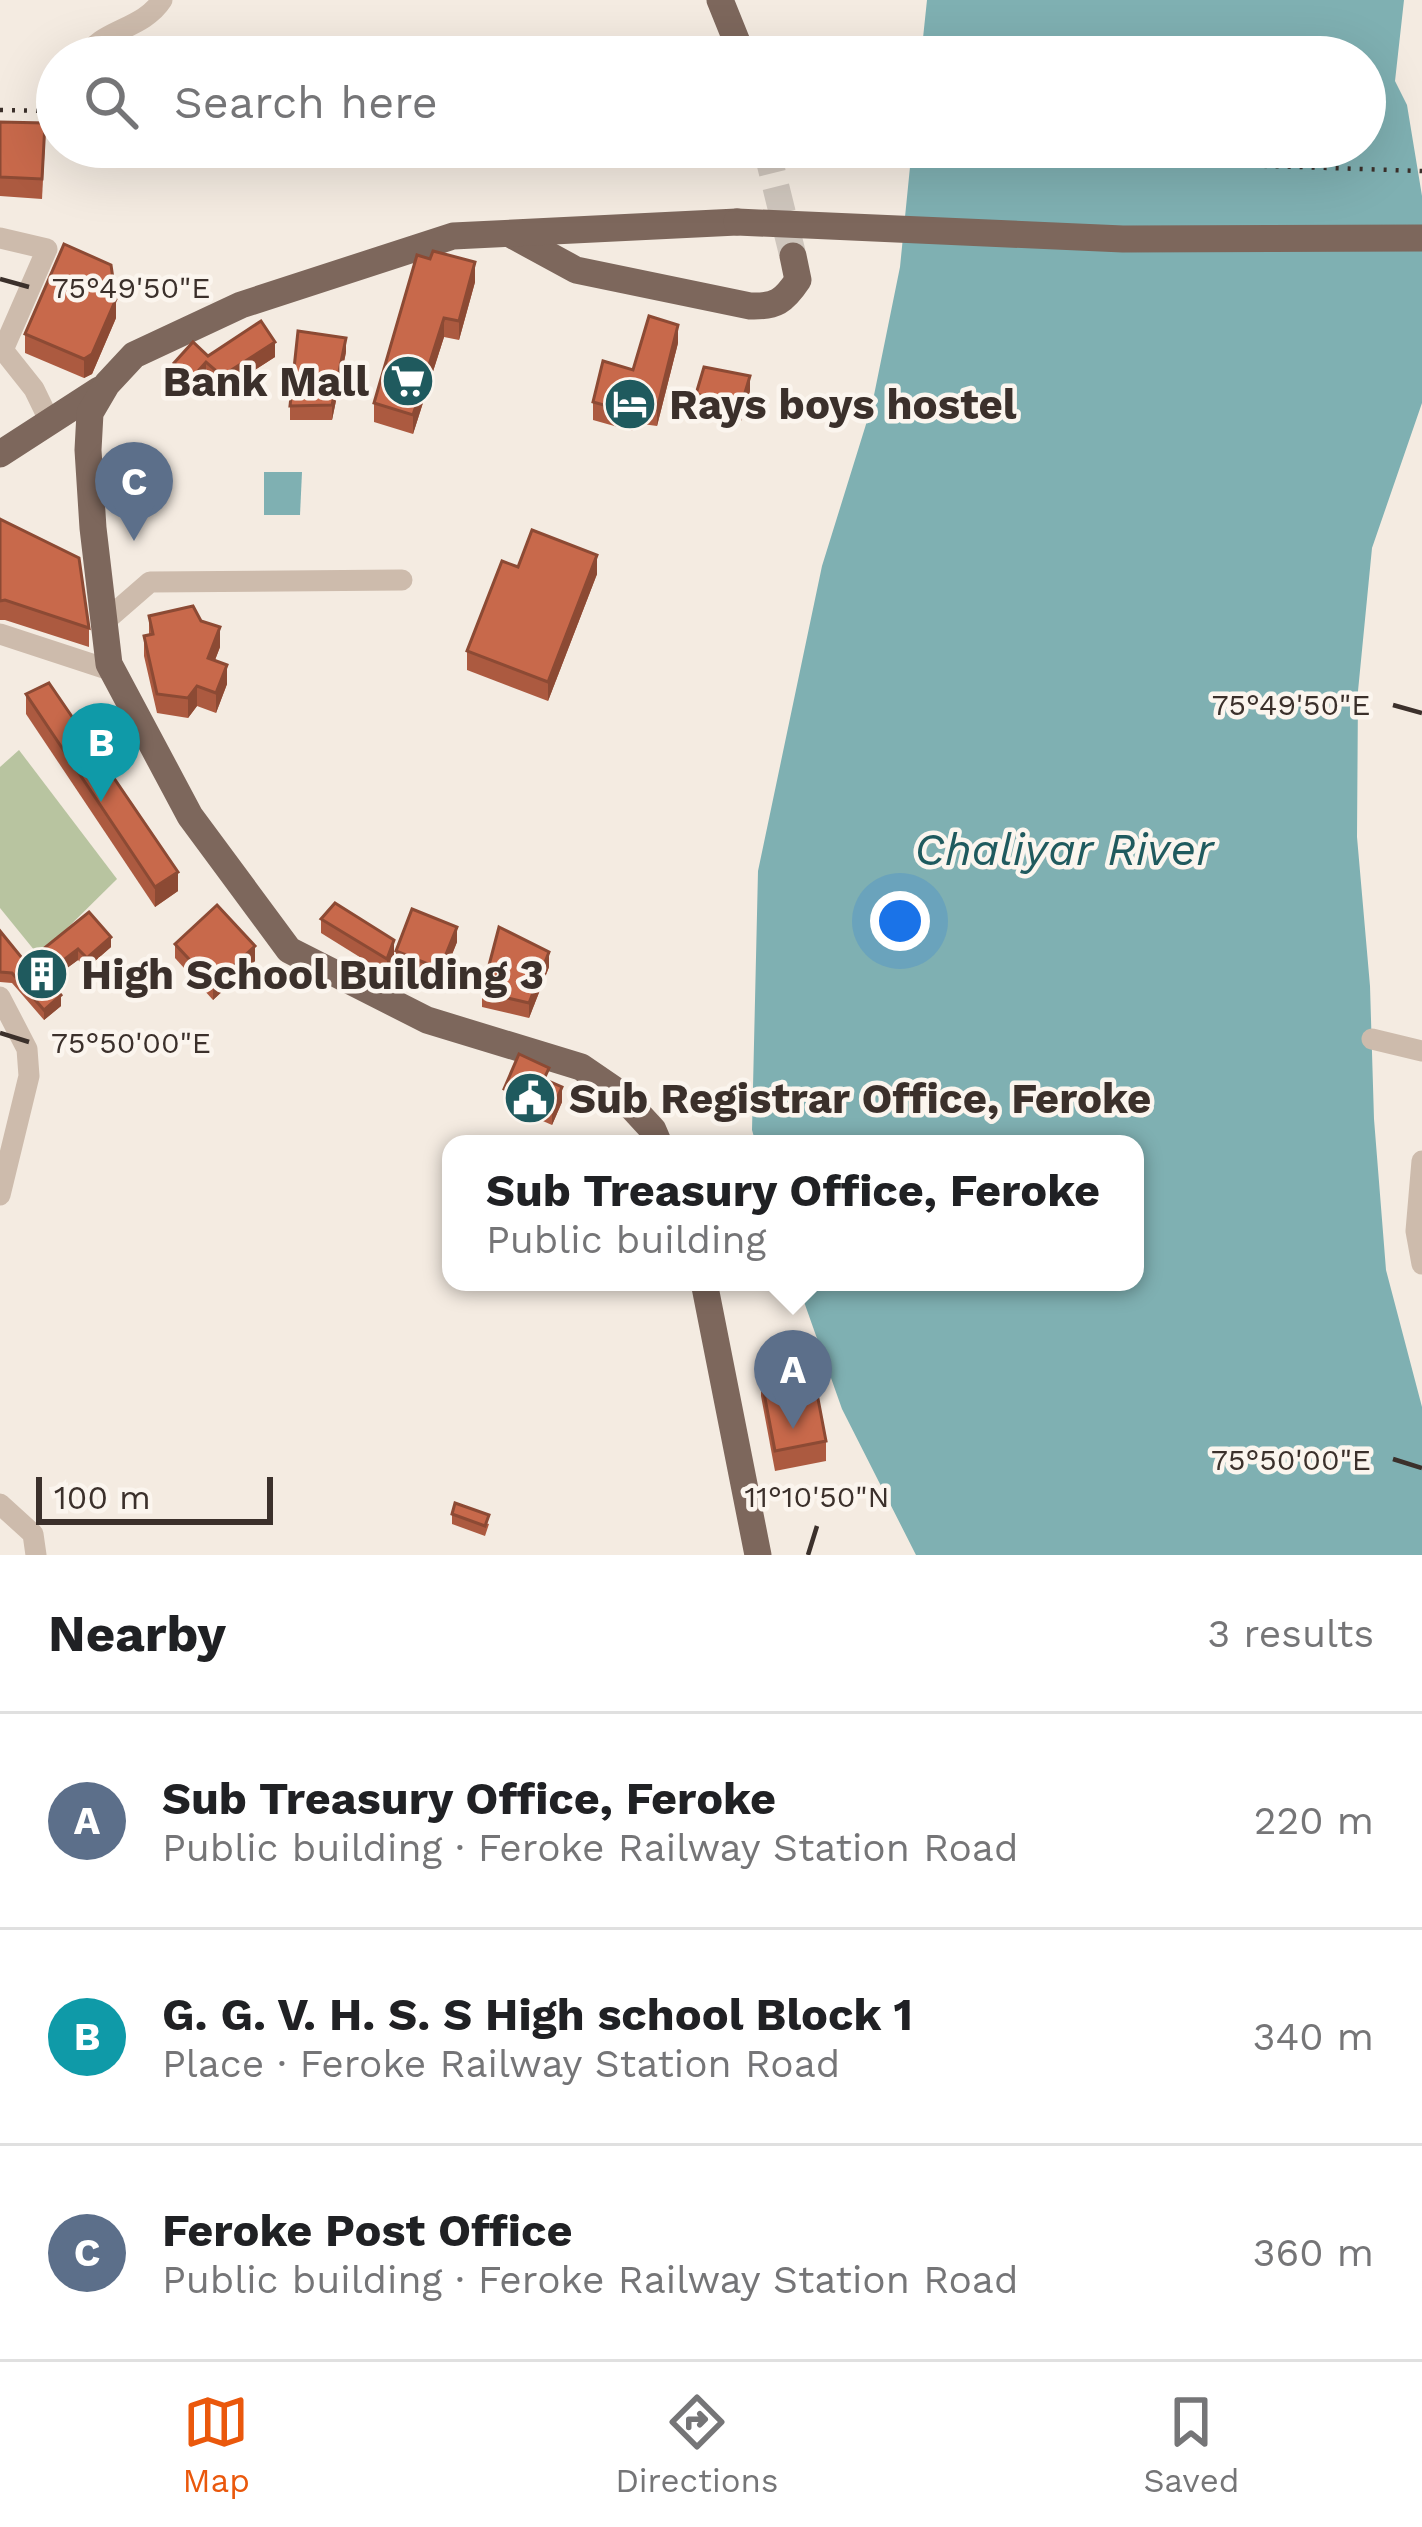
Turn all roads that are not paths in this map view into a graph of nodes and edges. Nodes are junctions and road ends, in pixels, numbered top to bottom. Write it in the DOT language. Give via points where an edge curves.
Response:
graph roads {
  1 [pos="162,0"];
  2 [pos="720,0"];
  3 [pos="110,36"];
  4 [pos="735,36"];
  5 [pos="508,234"];
  6 [pos="0,238"];
  7 [pos="1422,238"];
  8 [pos="793,256"];
  9 [pos="107,384"];
  10 [pos="50,422"];
  11 [pos="0,454"];
  12 [pos="402,580"];
  13 [pos="104,622"];
  14 [pos="0,634"];
  15 [pos="113,670"];
  16 [pos="0,997"];
  17 [pos="1372,1039"];
  18 [pos="1422,1051"];
  19 [pos="655,1135"];
  20 [pos="1422,1161"];
  21 [pos="0,1195"];
  22 [pos="1422,1264"];
  23 [pos="706,1291"];
  24 [pos="0,1504"];
  25 [pos="36,1555"];
  26 [pos="758,1555"];
  1 -- 3 [label="street" via="153,14"];
  2 -- 4 [label="main road"];
  5 -- 7 [label="main road, bridge" via="737,222 1123,239"];
  5 -- 8 [label="main road" via="576,271 750,306 785,299 798,280"];
  5 -- 9 [label="main road" via="453,236 241,305 134,355"];
  6 -- 10 [label="street" via="47,249 3,350"];
  9 -- 10 [label="main road"];
  9 -- 13 [label="main road" via="90,412 88,450"];
  10 -- 11 [label="main road"];
  12 -- 13 [label="street" via="150,582"];
  13 -- 15 [label="main road"];
  14 -- 15 [label="street"];
  15 -- 19 [label="main road" via="190,816 289,950 427,1020 581,1067 619,1093"];
  16 -- 21 [label="street" via="27,1049 29,1076"];
  17 -- 18 [label="street"];
  20 -- 22 [label="street"];
  23 -- 26 [label="main road"];
  24 -- 25 [label="street" via="33,1534"];
}
